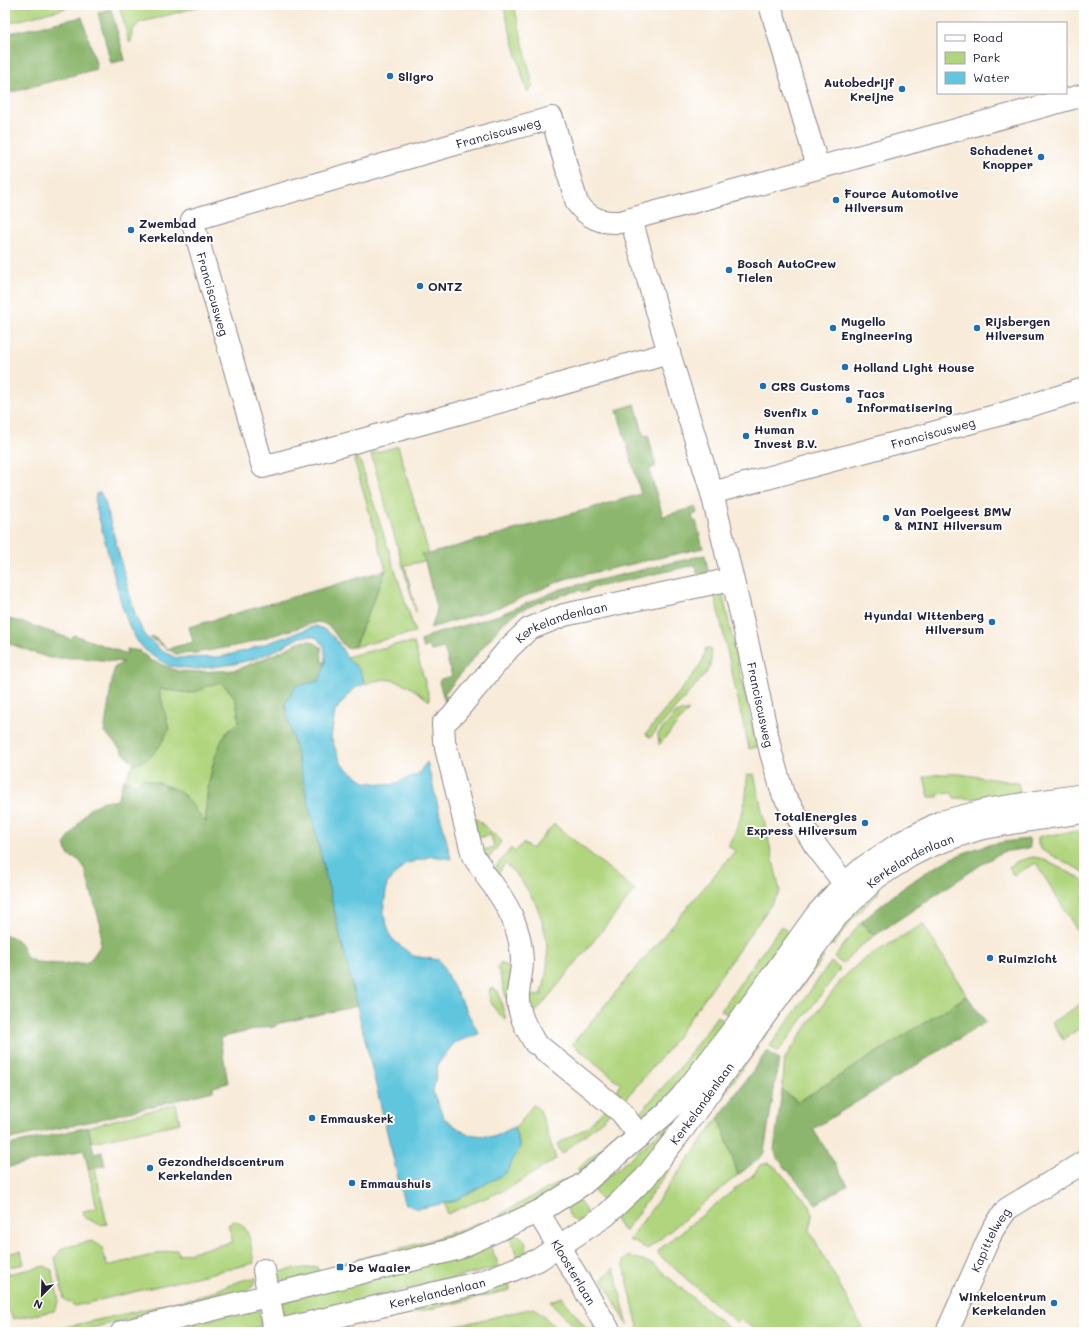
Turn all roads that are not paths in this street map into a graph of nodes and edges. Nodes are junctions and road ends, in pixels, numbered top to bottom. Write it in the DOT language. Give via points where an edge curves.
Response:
graph roads {
  1 [pos="770,5"];
  2 [pos="1084,95"];
  3 [pos="818,167"];
  4 [pos="631,219"];
  5 [pos="669,353"];
  6 [pos="1084,389"];
  7 [pos="712,493"];
  8 [pos="732,579"];
  9 [pos="1084,795"];
  10 [pos="1084,812"];
  11 [pos="850,890"];
  12 [pos="640,1136"];
  13 [pos="1084,1162"];
  14 [pos="538,1212"];
  15 [pos="557,1247"];
  16 [pos="264,1270"];
  17 [pos="268,1294"];
  18 [pos="122,1332"];
  19 [pos="273,1332"];
  20 [pos="610,1332"];
  21 [pos="947,1332"];
  1 -- 3 [label="street"];
  2 -- 3 [label="street, Franciscusweg"];
  3 -- 4 [label="street, Franciscusweg"];
  4 -- 5 [label="street, Franciscusweg"];
  4 -- 5 [label="street, Franciscusweg" via="609,222 594,218 581,209 573,194 552,118 192,220 263,467"];
  5 -- 7 [label="street, Franciscusweg"];
  6 -- 7 [label="street, Franciscusweg"];
  7 -- 8 [label="street, Franciscusweg"];
  8 -- 11 [label="street, Franciscusweg" via="771,753 783,794 815,845"];
  8 -- 12 [label="street, Kerkelandenlaan" via="564,615 529,629 509,648 444,724 445,744 473,856 504,898 516,926 522,960 519,1008 527,1030 539,1046 621,1112"];
  9 -- 11 [label="street, Kerkelandenlaan" via="991,809 941,822 902,842 864,867"];
  10 -- 11 [label="street, Kerkelandenlaan" via="979,829 930,846"];
  11 -- 12 [label="street, Kerkelandenlaan" via="816,914 682,1096"];
  11 -- 15 [label="street, Kerkelandenlaan" via="836,917 645,1178 605,1216"];
  12 -- 14 [label="street, Kerkelandenlaan" via="583,1184"];
  13 -- 21 [label="street, Kapittelweg" via="1007,1209 993,1229"];
  14 -- 15 [label="street, Kloosterlaan"];
  14 -- 17 [label="street, Kerkelandenlaan" via="456,1249"];
  15 -- 19 [label="street, Kerkelandenlaan" via="538,1260 482,1282"];
  15 -- 20 [label="street, Kloosterlaan"];
  16 -- 17 [label="street"];
  17 -- 18 [label="street, Kerkelandenlaan"];
  17 -- 19 [label="street"];
}
